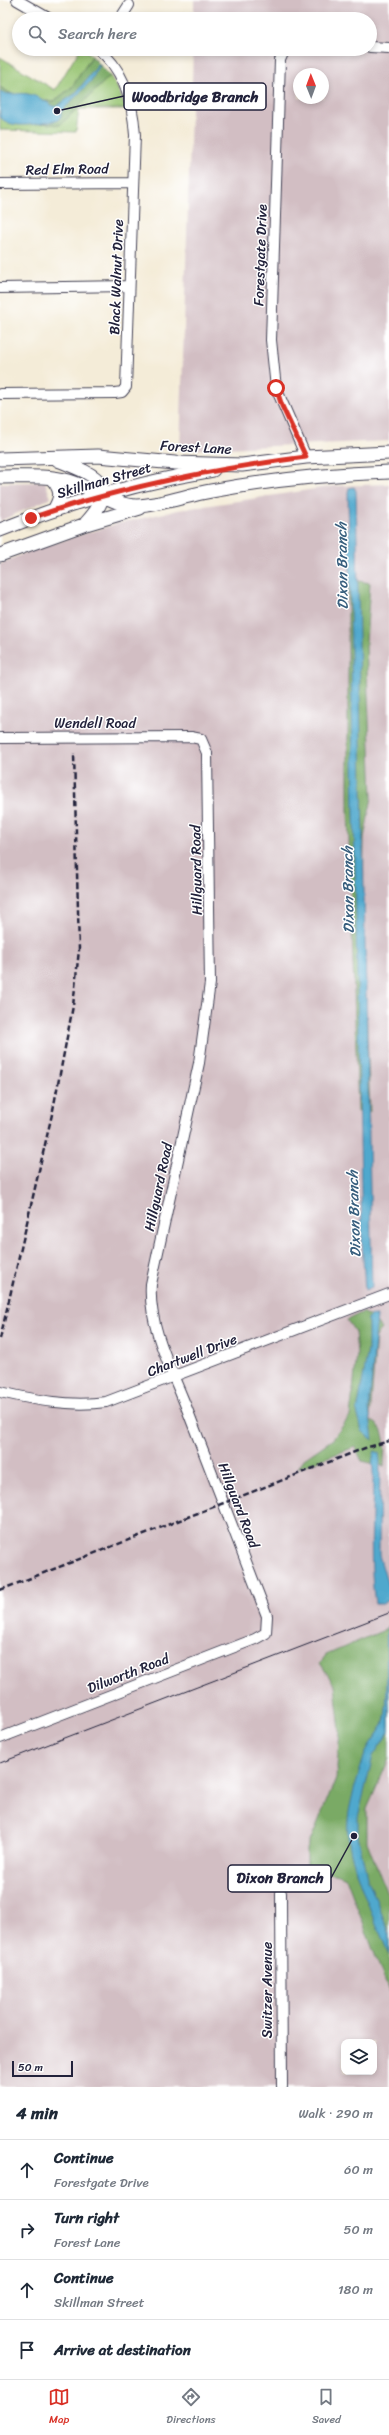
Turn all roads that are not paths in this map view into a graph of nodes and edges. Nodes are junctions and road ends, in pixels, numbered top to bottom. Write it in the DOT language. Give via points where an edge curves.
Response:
graph roads {
  1 [pos="17,0"];
  2 [pos="129,4"];
  3 [pos="38,12"];
  4 [pos="124,12"];
  5 [pos="377,47"];
  6 [pos="389,48"];
  7 [pos="105,56"];
  8 [pos="282,56"];
  9 [pos="133,182"];
  10 [pos="0,184"];
  11 [pos="129,286"];
  12 [pos="0,288"];
  13 [pos="0,394"];
  14 [pos="389,453"];
  15 [pos="306,457"];
  16 [pos="54,458"];
  17 [pos="6,459"];
  18 [pos="242,465"];
  19 [pos="0,466"];
  20 [pos="389,472"];
  21 [pos="311,476"];
  22 [pos="0,477"];
  23 [pos="51,478"];
  24 [pos="104,495"];
  25 [pos="150,505"];
  26 [pos="54,510"];
  27 [pos="86,524"];
  28 [pos="0,530"];
  29 [pos="0,555"];
  30 [pos="191,737"];
  31 [pos="0,738"];
  32 [pos="389,1294"];
  33 [pos="175,1376"];
  34 [pos="0,1392"];
  35 [pos="266,1633"];
  36 [pos="0,1738"];
  37 [pos="281,1892"];
  38 [pos="282,2087"];
  1 -- 3 [label="street"];
  2 -- 4 [label="street"];
  5 -- 6 [label="street"];
  7 -- 9 [label="street, Black Walnut Drive" via="129,96 135,135"];
  8 -- 15 [label="street, Forestgate Drive" via="271,340 276,388"];
  9 -- 10 [label="street, Red Elm Road"];
  9 -- 11 [label="street, Black Walnut Drive"];
  11 -- 12 [label="street"];
  11 -- 13 [label="street, Black Walnut Drive" via="127,380 122,392"];
  14 -- 15 [label="main road, Forest Lane"];
  15 -- 18 [label="main road, Forest Lane"];
  15 -- 21 [label="main road"];
  16 -- 17 [label="main road, Forest Lane"];
  16 -- 18 [label="main road, Forest Lane" via="98,456 175,463"];
  16 -- 24 [label="main road" via="98,480"];
  17 -- 19 [label="main road"];
  18 -- 24 [label="main road, Skillman Street" via="162,480"];
  20 -- 21 [label="main road"];
  21 -- 25 [label="main road" via="212,491"];
  22 -- 23 [label="main road"];
  23 -- 24 [label="main road" via="69,481"];
  23 -- 26 [label="main road" via="58,485 60,493 60,501"];
  24 -- 25 [label="main road" via="135,506"];
  24 -- 26 [label="main road, Skillman Street"];
  24 -- 27 [label="main road" via="99,509"];
  25 -- 27 [label="main road"];
  26 -- 28 [label="main road, Skillman Street"];
  27 -- 29 [label="main road"];
  30 -- 31 [label="street, Wendell Road"];
  30 -- 33 [label="street, Hillguard Road" via="200,739 207,753 210,983 199,1063 151,1284 150,1302 153,1318"];
  32 -- 33 [label="street, Chartwell Drive"];
  33 -- 34 [label="street, Chartwell Drive" via="115,1400 86,1405 61,1404"];
  33 -- 35 [label="street, Hillguard Road" via="267,1616"];
  35 -- 36 [label="street, Dilworth Road"];
  37 -- 38 [label="street, Switzer Avenue"];
}
